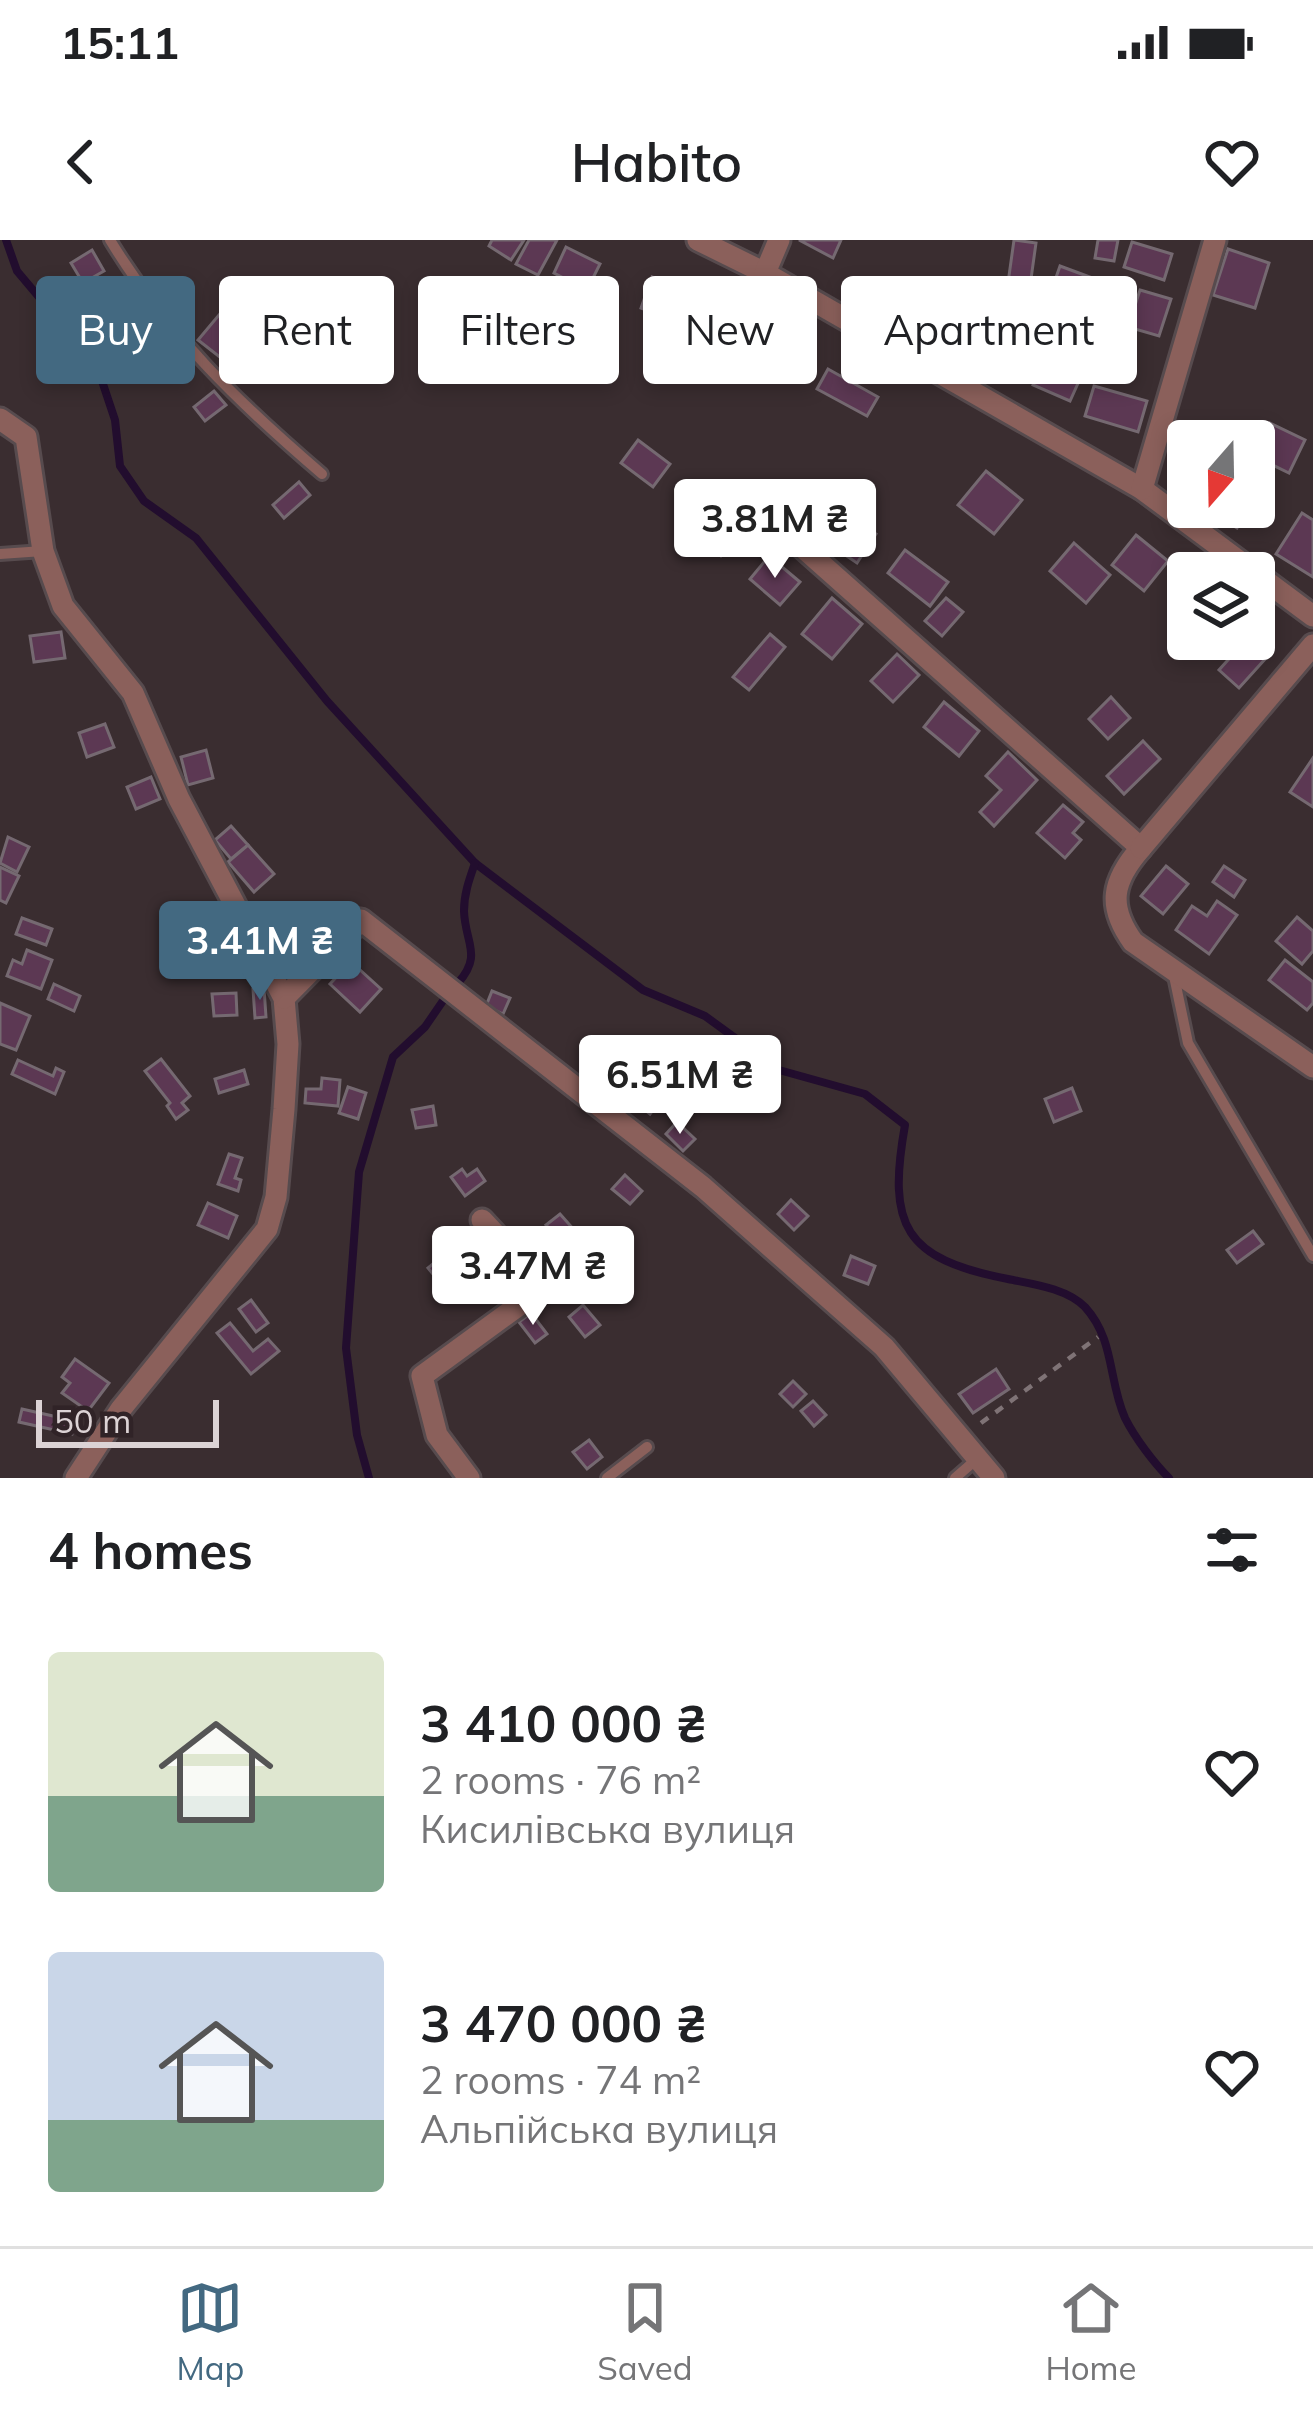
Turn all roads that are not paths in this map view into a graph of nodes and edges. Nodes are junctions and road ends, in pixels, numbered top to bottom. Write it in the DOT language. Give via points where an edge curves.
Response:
graph roads {
  1 [pos="110,240"];
  2 [pos="698,240"];
  3 [pos="778,240"];
  4 [pos="1215,240"];
  5 [pos="765,273"];
  6 [pos="0,419"];
  7 [pos="322,474"];
  8 [pos="1142,488"];
  9 [pos="747,498"];
  10 [pos="43,551"];
  11 [pos="0,554"];
  12 [pos="1313,616"];
  13 [pos="1313,645"];
  14 [pos="1141,848"];
  15 [pos="1173,968"];
  16 [pos="284,998"];
  17 [pos="1313,1067"];
  18 [pos="482,1220"];
  19 [pos="1313,1256"];
  20 [pos="647,1447"];
  21 [pos="978,1458"];
  22 [pos="76,1478"];
  23 [pos="470,1478"];
  24 [pos="607,1478"];
  25 [pos="955,1478"];
  26 [pos="994,1478"];
  1 -- 7 [label="lane" via="179,341"];
  2 -- 5 [label="street"];
  3 -- 5 [label="street"];
  4 -- 8 [label="street"];
  5 -- 8 [label="street"];
  6 -- 10 [label="street" via="26,437"];
  8 -- 12 [label="street"];
  9 -- 14 [label="street"];
  10 -- 11 [label="lane"];
  10 -- 16 [label="street" via="63,606 133,693 179,800"];
  13 -- 14 [label="street"];
  14 -- 15 [label="street" via="1118,875 1118,922"];
  15 -- 17 [label="street"];
  15 -- 19 [label="lane" via="1188,1043"];
  16 -- 21 [label="street" via="361,920 703,1187 884,1347"];
  16 -- 22 [label="street" via="284,1109 267,1229 121,1409"];
  18 -- 23 [label="street" via="538,1280 518,1306 422,1376 437,1435"];
  20 -- 24 [label="lane"];
  21 -- 25 [label="lane"];
  21 -- 26 [label="street"];
}
